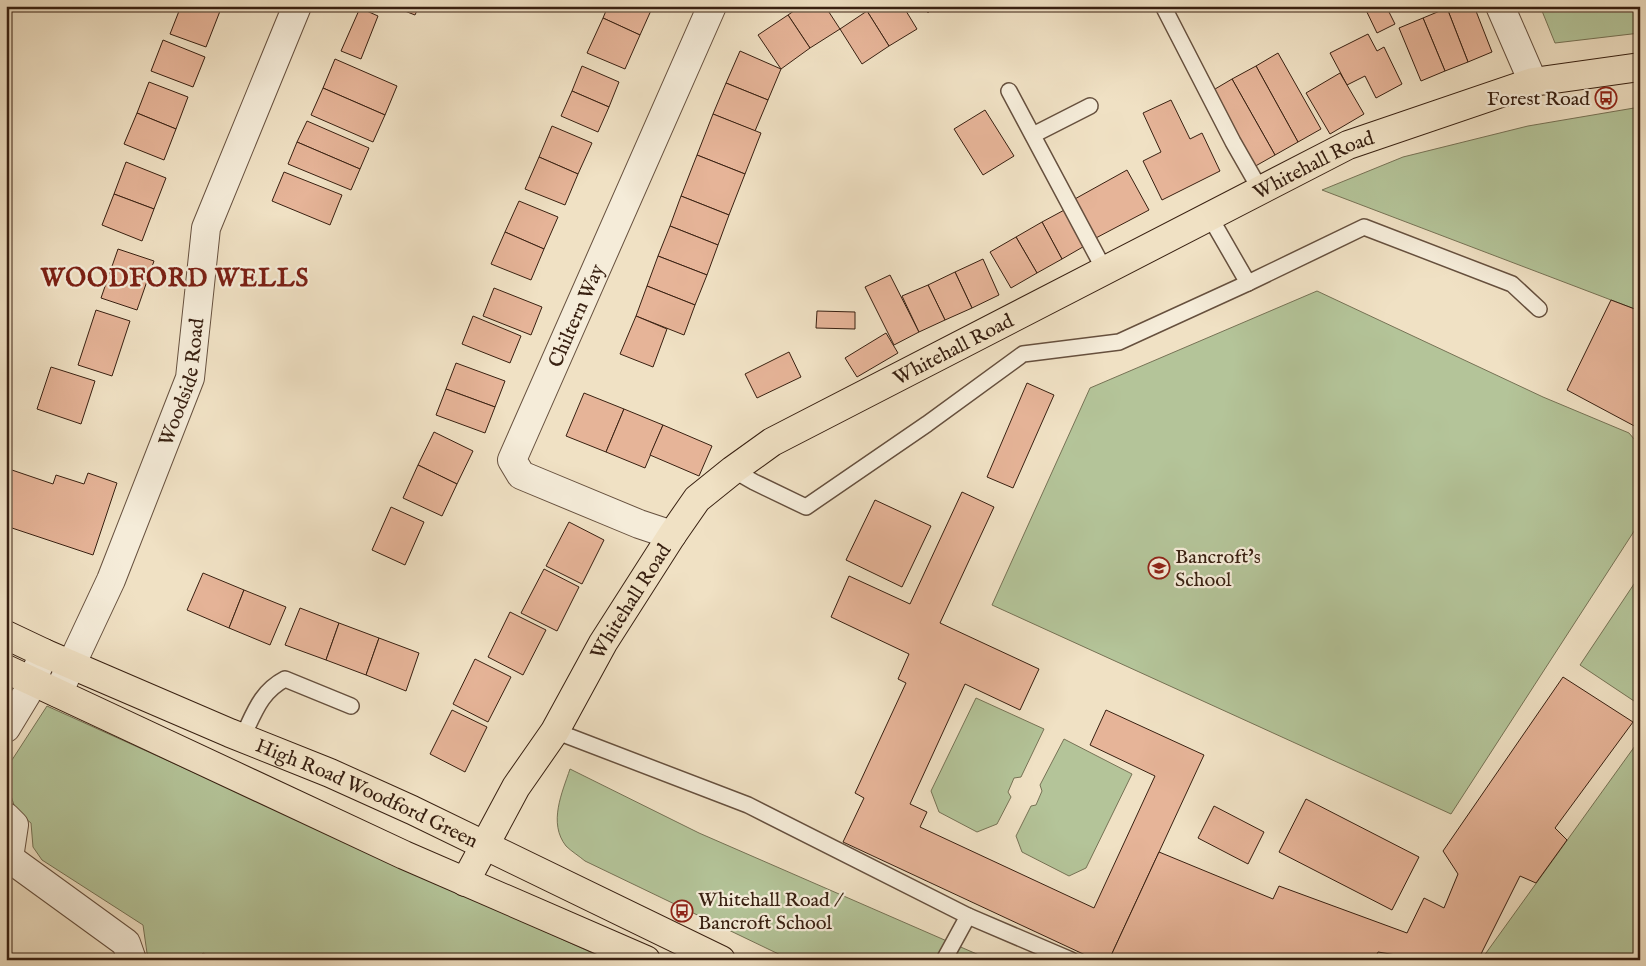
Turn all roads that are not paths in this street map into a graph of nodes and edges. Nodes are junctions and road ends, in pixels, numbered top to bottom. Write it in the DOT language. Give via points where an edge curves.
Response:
graph roads {
  1 [pos="297,6"];
  2 [pos="712,6"];
  3 [pos="1163,6"];
  4 [pos="1500,6"];
  5 [pos="1640,68"];
  6 [pos="1533,82"];
  7 [pos="1009,91"];
  8 [pos="1090,106"];
  9 [pos="1033,135"];
  10 [pos="1261,191"];
  11 [pos="1210,217"];
  12 [pos="1104,271"];
  13 [pos="1248,283"];
  14 [pos="1539,310"];
  15 [pos="733,470"];
  16 [pos="672,535"];
  17 [pos="6,636"];
  18 [pos="44,653"];
  19 [pos="71,664"];
  20 [pos="6,669"];
  21 [pos="33,681"];
  22 [pos="58,693"];
  23 [pos="351,706"];
  24 [pos="6,728"];
  25 [pos="555,731"];
  26 [pos="242,738"];
  27 [pos="6,817"];
  28 [pos="486,844"];
  29 [pos="8,860"];
  30 [pos="465,882"];
  31 [pos="968,916"];
  32 [pos="132,960"];
  33 [pos="646,960"];
  34 [pos="722,960"];
  35 [pos="944,960"];
  36 [pos="1071,960"];
  1 -- 19 [label="street, Woodside Road" via="206,228 190,378 111,580"];
  2 -- 16 [label="street, Chiltern Way" via="512,460 521,475"];
  3 -- 10 [label="lane"];
  4 -- 6 [label="street"];
  5 -- 6 [label="main road, Whitehall Road"];
  6 -- 10 [label="main road, Whitehall Road" via="1348,145"];
  7 -- 9 [label="lane"];
  8 -- 9 [label="lane"];
  9 -- 12 [label="lane"];
  10 -- 11 [label="main road, Whitehall Road"];
  11 -- 12 [label="main road, Whitehall Road"];
  11 -- 13 [label="lane"];
  12 -- 15 [label="main road, Whitehall Road" via="772,442"];
  13 -- 14 [label="lane" via="1364,227 1512,284"];
  13 -- 15 [label="lane" via="1118,342 1023,354 806,507"];
  15 -- 16 [label="main road, Whitehall Road" via="697,499"];
  16 -- 25 [label="main road, Whitehall Road" via="604,643"];
  17 -- 18 [label="main road, High Road Woodford Green"];
  18 -- 19 [label="main road, High Road Woodford Green"];
  18 -- 21 [label="street"];
  19 -- 22 [label="street, Woodside Road"];
  19 -- 26 [label="main road, High Road Woodford Green"];
  20 -- 21 [label="main road, High Road Woodford Green"];
  21 -- 22 [label="main road, High Road Woodford Green"];
  21 -- 24 [label="street"];
  22 -- 30 [label="main road, High Road Woodford Green"];
  23 -- 26 [label="lane" via="284,680 272,686 260,702"];
  25 -- 28 [label="main road, Whitehall Road" via="516,787"];
  25 -- 31 [label="lane" via="748,805"];
  26 -- 28 [label="main road, High Road Woodford Green" via="339,777"];
  27 -- 29 [label="street" via="14,824"];
  28 -- 30 [label="main road, Whitehall Road"];
  28 -- 34 [label="main road, High Road Woodford Green"];
  29 -- 32 [label="street" via="126,943"];
  30 -- 33 [label="main road, High Road Woodford Green"];
  31 -- 35 [label="lane"];
  31 -- 36 [label="lane"];
}
